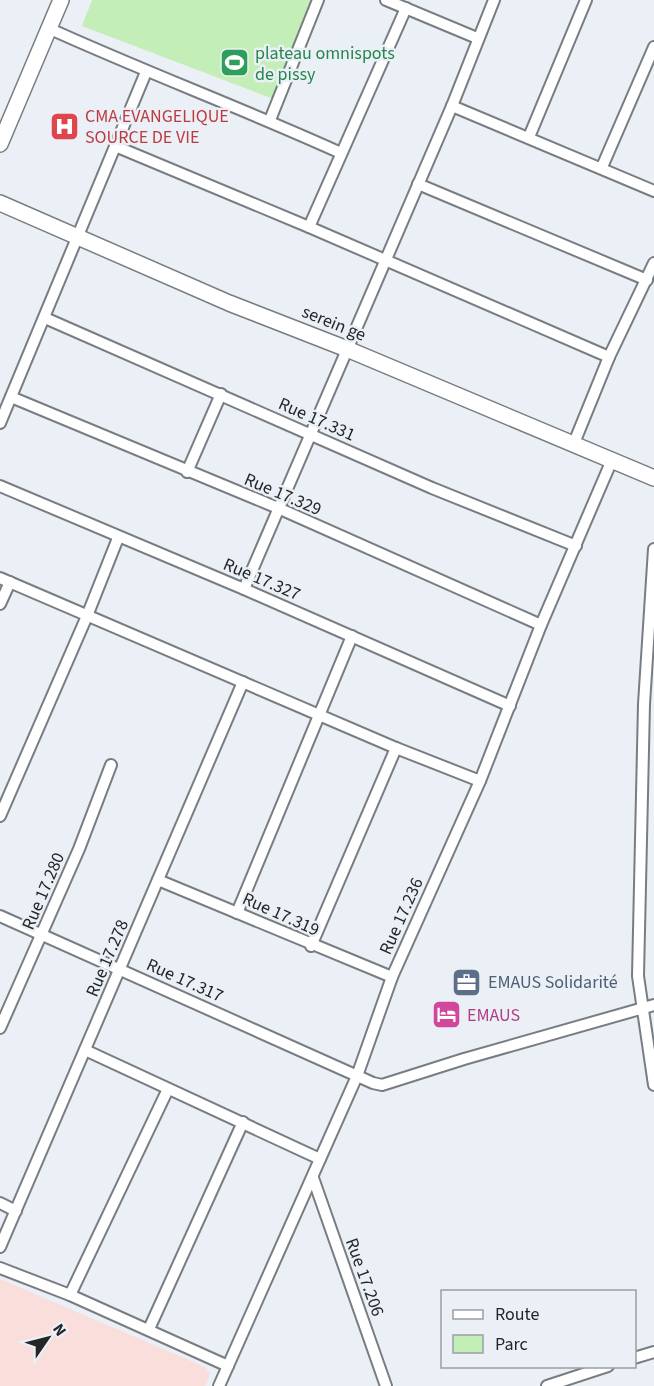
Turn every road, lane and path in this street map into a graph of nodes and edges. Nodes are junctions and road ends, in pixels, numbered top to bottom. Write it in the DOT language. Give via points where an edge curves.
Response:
graph roads {
  1 [pos="61,0"];
  2 [pos="318,0"];
  3 [pos="386,0"];
  4 [pos="494,0"];
  5 [pos="586,0"];
  6 [pos="406,8"];
  7 [pos="48,28"];
  8 [pos="477,38"];
  9 [pos="654,46"];
  10 [pos="146,72"];
  11 [pos="452,106"];
  12 [pos="270,120"];
  13 [pos="529,137"];
  14 [pos="0,144"];
  15 [pos="115,146"];
  16 [pos="341,153"];
  17 [pos="602,167"];
  18 [pos="418,184"];
  19 [pos="654,190"];
  20 [pos="0,203"];
  21 [pos="309,227"];
  22 [pos="78,235"];
  23 [pos="384,260"];
  24 [pos="654,263"];
  25 [pos="647,280"];
  26 [pos="45,318"];
  27 [pos="347,349"];
  28 [pos="609,357"];
  29 [pos="221,394"];
  30 [pos="11,397"];
  31 [pos="0,423"];
  32 [pos="309,433"];
  33 [pos="574,443"];
  34 [pos="612,460"];
  35 [pos="187,472"];
  36 [pos="654,478"];
  37 [pos="0,486"];
  38 [pos="278,508"];
  39 [pos="118,538"];
  40 [pos="576,546"];
  41 [pos="654,549"];
  42 [pos="5,580"];
  43 [pos="244,589"];
  44 [pos="0,604"];
  45 [pos="87,616"];
  46 [pos="541,625"];
  47 [pos="352,636"];
  48 [pos="243,682"];
  49 [pos="510,706"];
  50 [pos="320,713"];
  51 [pos="396,748"];
  52 [pos="111,765"];
  53 [pos="480,781"];
  54 [pos="0,815"];
  55 [pos="158,880"];
  56 [pos="237,913"];
  57 [pos="0,916"];
  58 [pos="42,934"];
  59 [pos="311,946"];
  60 [pos="121,970"];
  61 [pos="392,977"];
  62 [pos="654,1005"];
  63 [pos="641,1008"];
  64 [pos="1,1023"];
  65 [pos="85,1050"];
  66 [pos="357,1076"];
  67 [pos="654,1085"];
  68 [pos="168,1089"];
  69 [pos="243,1122"];
  70 [pos="320,1159"];
  71 [pos="313,1178"];
  72 [pos="0,1203"];
  73 [pos="16,1211"];
  74 [pos="0,1246"];
  75 [pos="0,1268"];
  76 [pos="70,1295"];
  77 [pos="149,1329"];
  78 [pos="654,1352"];
  79 [pos="636,1357"];
  80 [pos="228,1366"];
  81 [pos="603,1368"];
  82 [pos="569,1383"];
  83 [pos="219,1386"];
  84 [pos="386,1386"];
  85 [pos="547,1386"];
  1 -- 7 [label="street"];
  2 -- 12 [label="street"];
  3 -- 6 [label="street"];
  4 -- 8 [label="street"];
  5 -- 13 [label="street"];
  6 -- 8 [label="street"];
  6 -- 16 [label="street"];
  7 -- 10 [label="street"];
  7 -- 14 [label="street"];
  8 -- 11 [label="street"];
  9 -- 17 [label="street"];
  10 -- 12 [label="street"];
  10 -- 15 [label="street"];
  11 -- 13 [label="street"];
  11 -- 18 [label="street"];
  12 -- 16 [label="street"];
  13 -- 17 [label="street"];
  15 -- 21 [label="street"];
  15 -- 22 [label="street"];
  16 -- 21 [label="street"];
  17 -- 19 [label="street"];
  18 -- 23 [label="street"];
  18 -- 25 [label="street"];
  20 -- 22 [label="street, serein ge"];
  21 -- 23 [label="street"];
  22 -- 26 [label="street"];
  22 -- 27 [label="street, serein ge" via="229,303"];
  23 -- 27 [label="street"];
  23 -- 28 [label="street"];
  24 -- 25 [label="street"];
  25 -- 28 [label="street"];
  26 -- 29 [label="street, Rue 17.331"];
  26 -- 30 [label="street"];
  27 -- 32 [label="street"];
  27 -- 33 [label="street, serein ge"];
  28 -- 33 [label="street"];
  29 -- 32 [label="street, Rue 17.331"];
  29 -- 35 [label="street"];
  30 -- 31 [label="street"];
  30 -- 35 [label="street, Rue 17.329"];
  32 -- 38 [label="street"];
  32 -- 40 [label="street, Rue 17.331"];
  33 -- 34 [label="street, serein ge"];
  34 -- 36 [label="street, serein ge"];
  34 -- 40 [label="street, Rue 17.236"];
  35 -- 38 [label="street, Rue 17.329"];
  37 -- 39 [label="street, Rue 17.327"];
  38 -- 43 [label="street"];
  38 -- 46 [label="street, Rue 17.329"];
  39 -- 43 [label="street, Rue 17.327"];
  39 -- 45 [label="street"];
  40 -- 46 [label="street, Rue 17.236"];
  41 -- 63 [label="street" via="644,704 638,976"];
  42 -- 44 [label="street"];
  42 -- 45 [label="street"];
  43 -- 47 [label="street, Rue 17.327"];
  45 -- 48 [label="street"];
  45 -- 54 [label="street"];
  46 -- 49 [label="street, Rue 17.236"];
  47 -- 49 [label="street, Rue 17.327"];
  47 -- 50 [label="street"];
  48 -- 50 [label="street"];
  48 -- 55 [label="street, Rue 17.278"];
  49 -- 53 [label="street, Rue 17.236"];
  50 -- 51 [label="street"];
  50 -- 56 [label="street"];
  51 -- 53 [label="street"];
  51 -- 59 [label="street"];
  52 -- 58 [label="street, Rue 17.280"];
  53 -- 61 [label="street, Rue 17.236"];
  55 -- 56 [label="street, Rue 17.319"];
  55 -- 60 [label="street, Rue 17.278"];
  56 -- 59 [label="street, Rue 17.319"];
  57 -- 58 [label="street, Rue 17.317"];
  58 -- 60 [label="street, Rue 17.317"];
  58 -- 64 [label="street, Rue 17.280"];
  59 -- 61 [label="street, Rue 17.319"];
  60 -- 65 [label="street, Rue 17.278"];
  60 -- 66 [label="street, Rue 17.317"];
  61 -- 66 [label="street, Rue 17.236"];
  62 -- 63 [label="street, Rue 17.317"];
  63 -- 66 [label="street, Rue 17.317" via="396,1082 382,1085"];
  63 -- 67 [label="street"];
  65 -- 68 [label="street"];
  65 -- 73 [label="street, Rue 17.278"];
  66 -- 70 [label="street, Rue 17.236"];
  68 -- 69 [label="street"];
  68 -- 76 [label="street"];
  69 -- 70 [label="street"];
  69 -- 77 [label="street"];
  70 -- 71 [label="street, Rue 17.236"];
  71 -- 80 [label="street, Rue 17.236"];
  71 -- 84 [label="street, Rue 17.206"];
  72 -- 73 [label="street"];
  73 -- 74 [label="street, Rue 17.278"];
  75 -- 76 [label="street"];
  76 -- 77 [label="street"];
  77 -- 80 [label="street"];
  78 -- 79 [label="street"];
  80 -- 83 [label="street, Rue 17.236"];
  81 -- 82 [label="street"];
  82 -- 85 [label="street"];
}
